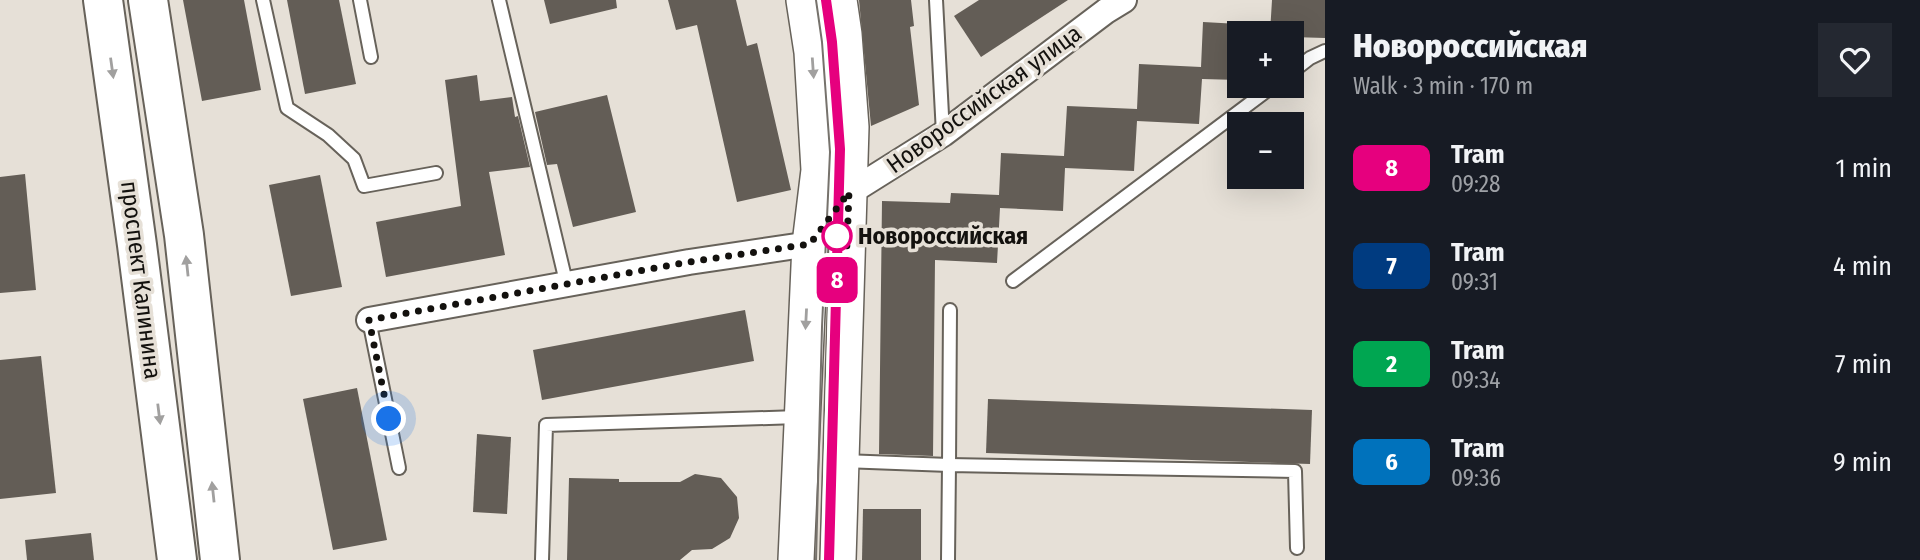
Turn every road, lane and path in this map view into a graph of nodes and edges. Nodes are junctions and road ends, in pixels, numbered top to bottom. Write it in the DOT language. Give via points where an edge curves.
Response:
graph roads {
  1 [pos="103,0"];
  2 [pos="148,0"];
  3 [pos="262,0"];
  4 [pos="360,0"];
  5 [pos="499,0"];
  6 [pos="804,0"];
  7 [pos="839,0"];
  8 [pos="936,0"];
  9 [pos="1110,4"];
  10 [pos="1325,51"];
  11 [pos="370,57"];
  12 [pos="1304,63"];
  13 [pos="1257,98"];
  14 [pos="943,134"];
  15 [pos="436,173"];
  16 [pos="849,192"];
  17 [pos="810,244"];
  18 [pos="1013,281"];
  19 [pos="568,286"];
  20 [pos="950,310"];
  21 [pos="369,320"];
  22 [pos="800,417"];
  23 [pos="839,461"];
  24 [pos="949,465"];
  25 [pos="399,468"];
  26 [pos="1297,548"];
  27 [pos="177,560"];
  28 [pos="220,560"];
  29 [pos="542,560"];
  30 [pos="796,560"];
  31 [pos="838,560"];
  32 [pos="948,560"];
  1 -- 27 [label="main road, проспект Калинина, one-way"];
  28 -- 2 [label="main road, проспект Калинина, one-way" via="184,235"];
  3 -- 15 [label="lane" via="286,108 328,135 354,159 364,186"];
  4 -- 11 [label="lane"];
  5 -- 19 [label="lane"];
  6 -- 17 [label="street, one-way" via="819,170"];
  7 -- 16 [label="street" via="851,127"];
  8 -- 14 [label="lane"];
  9 -- 14 [label="street, Новороссийская улица"];
  10 -- 12 [label="lane"];
  13 -- 18 [label="lane"];
  14 -- 16 [label="street, Новороссийская улица"];
  16 -- 17 [label="street, Новороссийская улица"];
  16 -- 23 [label="street"];
  17 -- 19 [label="street"];
  17 -- 22 [label="street, one-way"];
  19 -- 21 [label="street"];
  20 -- 24 [label="lane"];
  21 -- 25 [label="lane"];
  22 -- 29 [label="lane" via="546,425"];
  22 -- 30 [label="street"];
  23 -- 24 [label="lane"];
  23 -- 31 [label="street"];
  24 -- 26 [label="lane" via="1295,471"];
  24 -- 32 [label="lane"];
}
